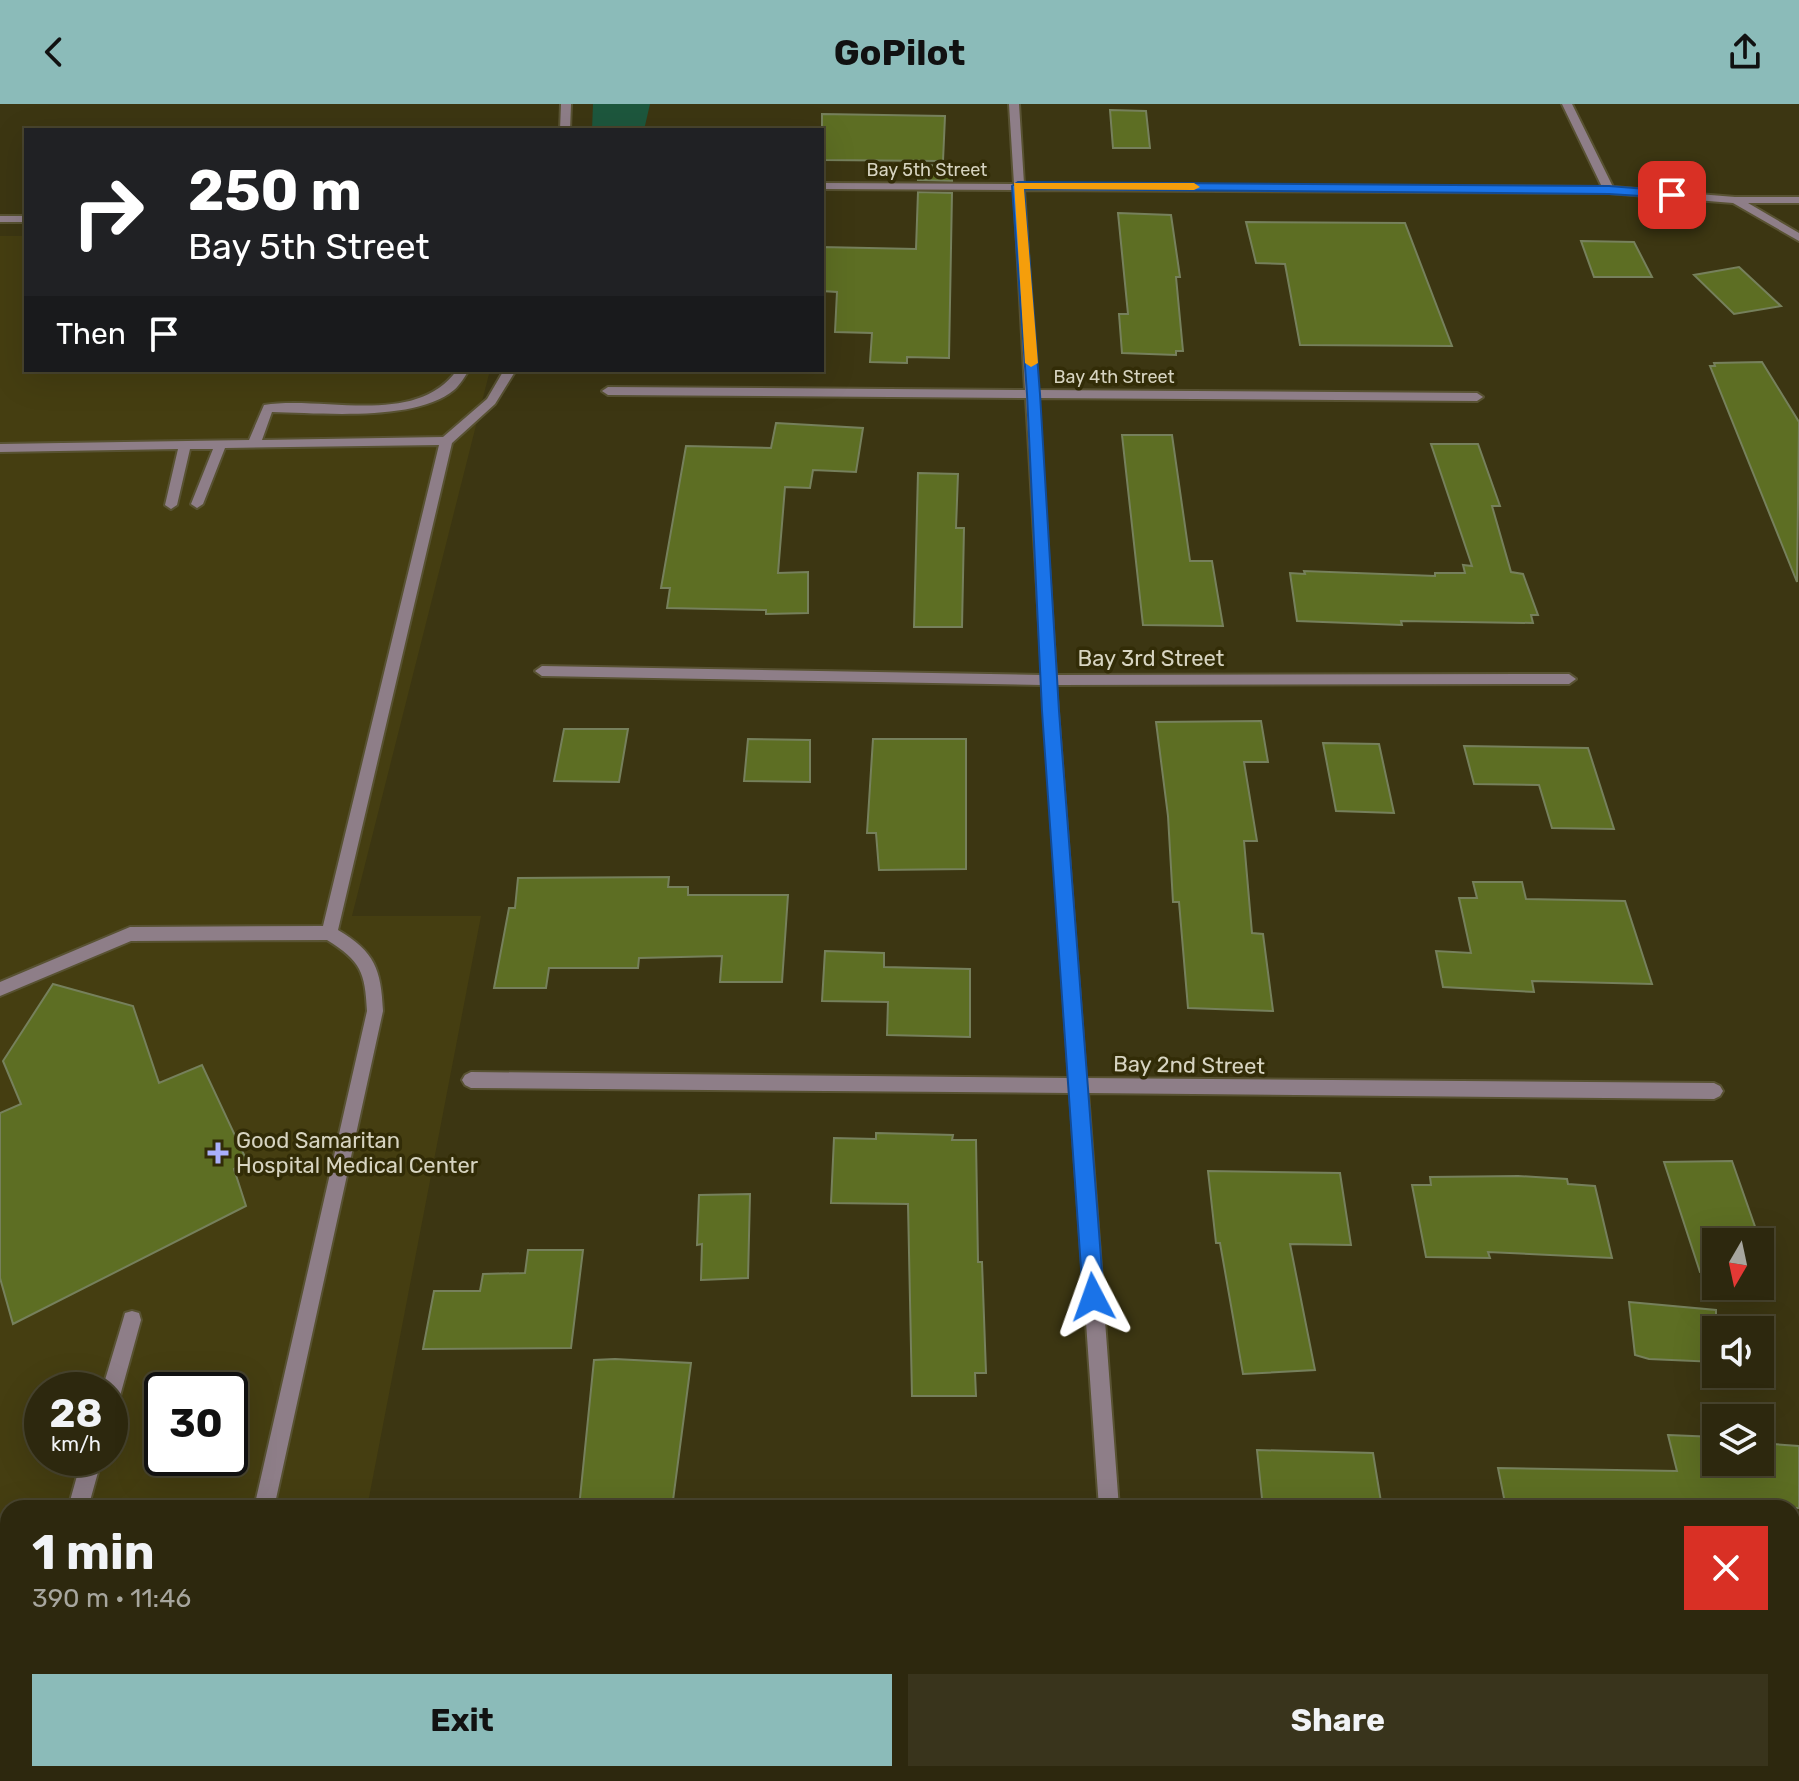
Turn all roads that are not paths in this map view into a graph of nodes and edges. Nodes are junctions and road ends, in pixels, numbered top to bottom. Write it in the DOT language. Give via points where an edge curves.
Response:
graph roads {
  1 [pos="566,104"];
  2 [pos="1014,104"];
  3 [pos="1567,104"];
  4 [pos="565,128"];
  5 [pos="824,186"];
  6 [pos="1018,186"];
  7 [pos="1609,190"];
  8 [pos="1735,200"];
  9 [pos="1799,200"];
  10 [pos="0,219"];
  11 [pos="24,219"];
  12 [pos="1799,238"];
  13 [pos="462,372"];
  14 [pos="509,372"];
  15 [pos="608,391"];
  16 [pos="1034,394"];
  17 [pos="1477,397"];
  18 [pos="446,441"];
  19 [pos="221,444"];
  20 [pos="254,444"];
  21 [pos="185,445"];
  22 [pos="0,448"];
  23 [pos="197,504"];
  24 [pos="171,505"];
  25 [pos="542,671"];
  26 [pos="1569,679"];
  27 [pos="1049,680"];
  28 [pos="329,933"];
  29 [pos="0,989"];
  30 [pos="471,1080"];
  31 [pos="1077,1086"];
  32 [pos="1714,1091"];
  33 [pos="132,1320"];
  34 [pos="117,1372"];
  35 [pos="87,1476"];
  36 [pos="80,1500"];
  37 [pos="266,1500"];
  38 [pos="1108,1500"];
  1 -- 4 [label="street"];
  2 -- 6 [label="street"];
  3 -- 7 [label="street"];
  5 -- 6 [label="street, Bay 5th Street"];
  6 -- 7 [label="street, Bay 5th Street"];
  6 -- 16 [label="street"];
  7 -- 8 [label="street, Bay 5th Street"];
  8 -- 9 [label="street, Bay 5th Street"];
  8 -- 12 [label="street"];
  10 -- 11 [label="street"];
  13 -- 20 [label="street" via="435,399 392,407 268,408"];
  14 -- 18 [label="street" via="491,401"];
  15 -- 16 [label="street, Bay 4th Street"];
  16 -- 17 [label="street, Bay 4th Street"];
  16 -- 27 [label="street"];
  18 -- 20 [label="street"];
  18 -- 28 [label="street"];
  19 -- 20 [label="street"];
  19 -- 21 [label="street"];
  19 -- 23 [label="street"];
  21 -- 22 [label="street"];
  21 -- 24 [label="street"];
  25 -- 27 [label="street, Bay 3rd Street"];
  26 -- 27 [label="street, Bay 3rd Street"];
  27 -- 31 [label="street"];
  28 -- 29 [label="street" via="130,934"];
  28 -- 37 [label="street" via="355,949 374,973 375,1011"];
  30 -- 31 [label="street, Bay 2nd Street"];
  31 -- 32 [label="street, Bay 2nd Street"];
  31 -- 38 [label="street"];
  33 -- 34 [label="street"];
  35 -- 36 [label="street"];
}
